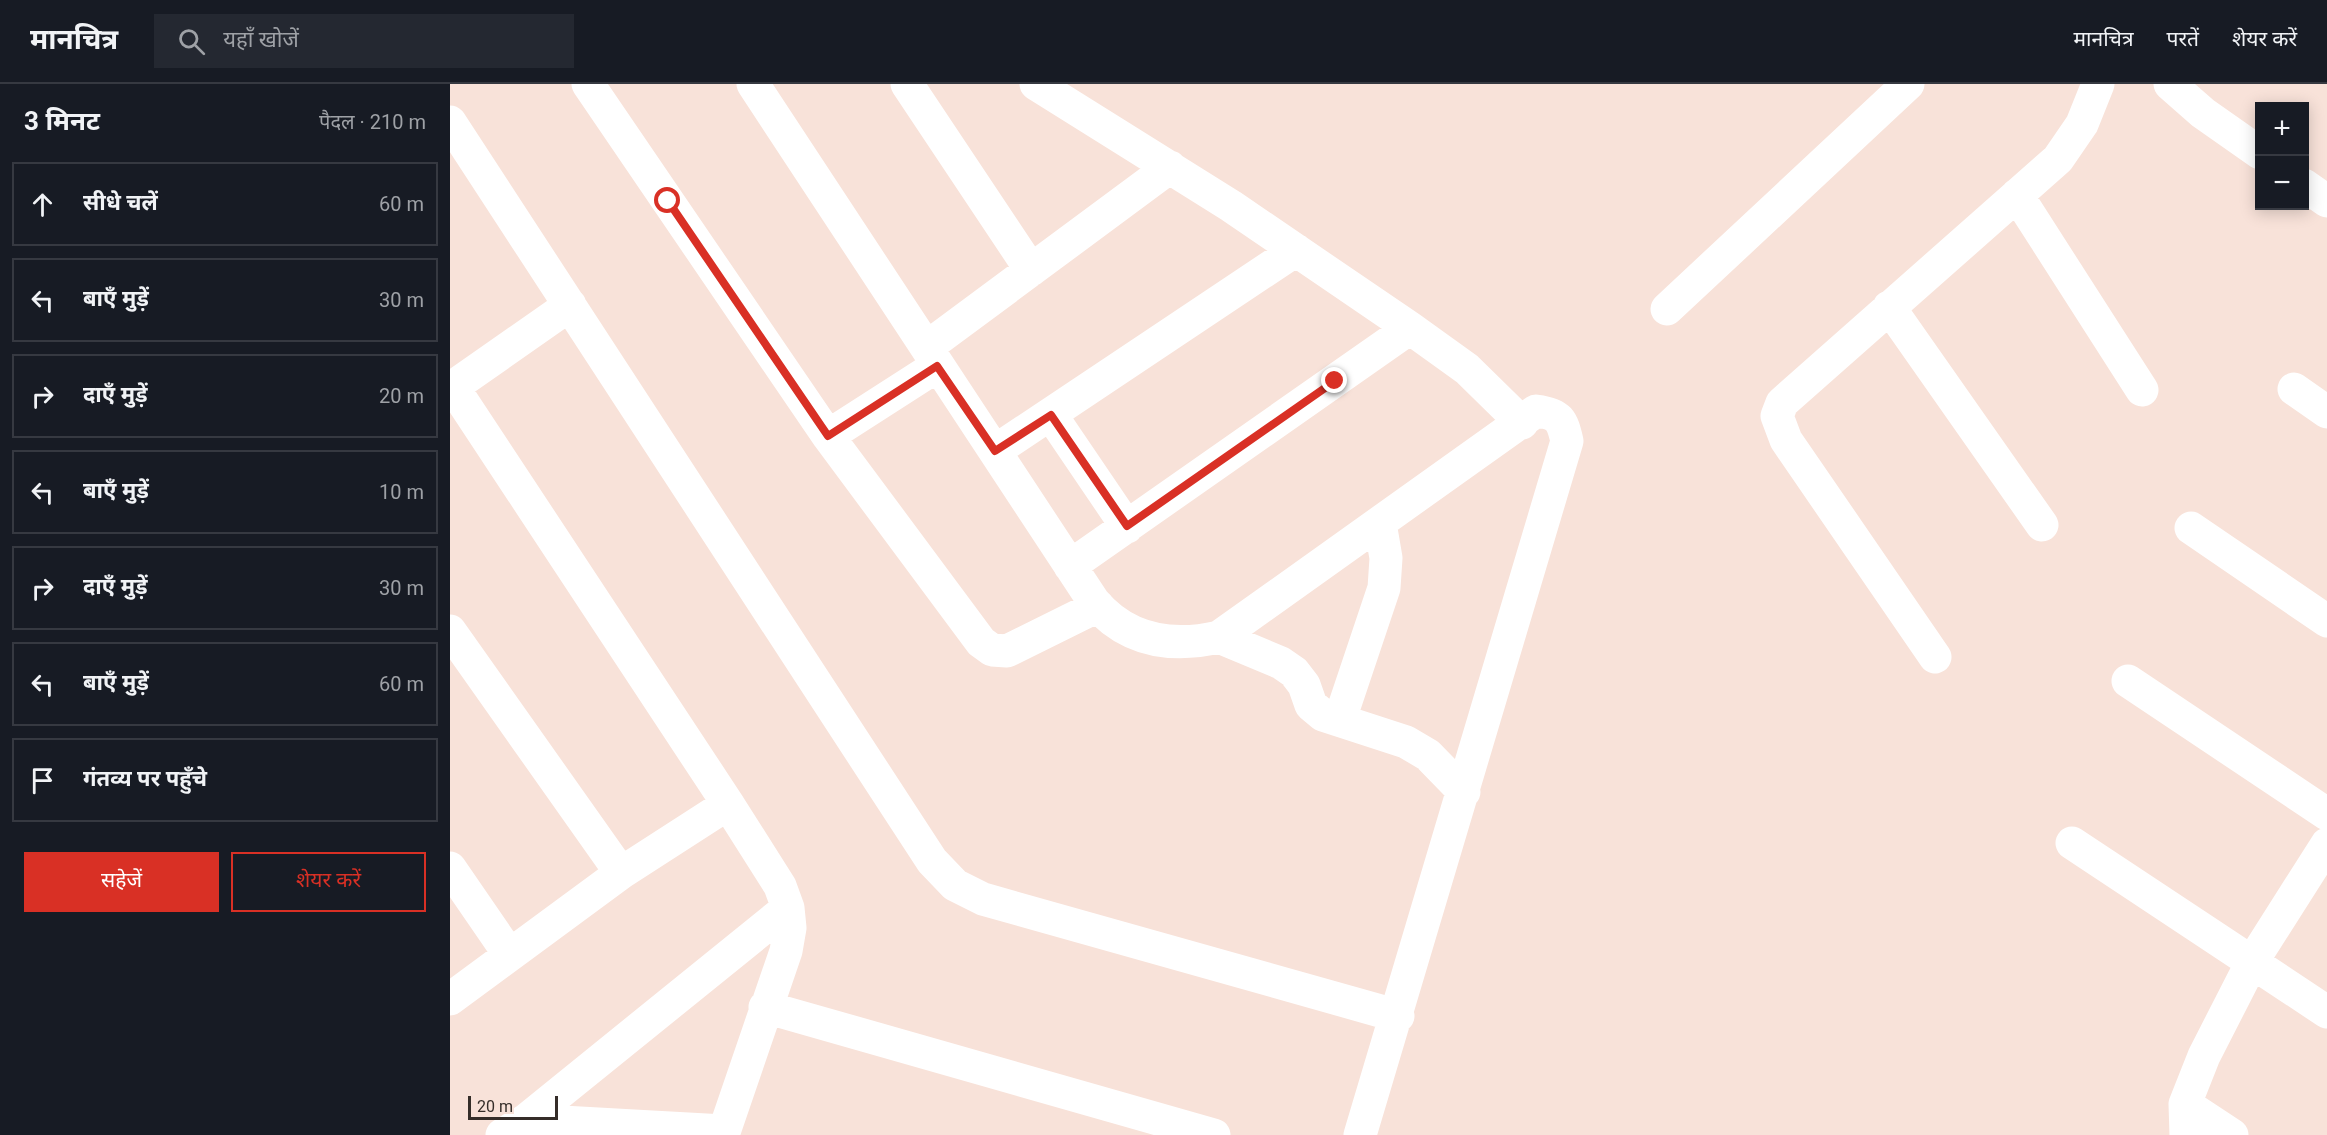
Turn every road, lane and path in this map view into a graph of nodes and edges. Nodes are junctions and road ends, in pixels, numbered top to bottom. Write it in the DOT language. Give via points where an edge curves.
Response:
graph roads {
  1 [pos="588,84"];
  2 [pos="753,84"];
  3 [pos="907,84"];
  4 [pos="1036,84"];
  5 [pos="1908,84"];
  6 [pos="2098,84"];
  7 [pos="2169,84"];
  8 [pos="450,122"];
  9 [pos="2255,150"];
  10 [pos="1170,167"];
  11 [pos="2309,188"];
  12 [pos="2017,195"];
  13 [pos="2327,201"];
  14 [pos="1296,250"];
  15 [pos="1031,270"];
  16 [pos="570,305"];
  17 [pos="1889,307"];
  18 [pos="1667,309"];
  19 [pos="1410,328"];
  20 [pos="932,357"];
  21 [pos="451,388"];
  22 [pos="2294,389"];
  23 [pos="2142,390"];
  24 [pos="2327,412"];
  25 [pos="1051,415"];
  26 [pos="1522,423"];
  27 [pos="828,436"];
  28 [pos="995,451"];
  29 [pos="1380,523"];
  30 [pos="2042,525"];
  31 [pos="1127,526"];
  32 [pos="2191,528"];
  33 [pos="1070,566"];
  34 [pos="1098,606"];
  35 [pos="2327,621"];
  36 [pos="450,631"];
  37 [pos="1219,638"];
  38 [pos="1935,657"];
  39 [pos="2128,681"];
  40 [pos="1340,719"];
  41 [pos="1464,792"];
  42 [pos="728,804"];
  43 [pos="2327,814"];
  44 [pos="2072,843"];
  45 [pos="2327,844"];
  46 [pos="450,868"];
  47 [pos="621,873"];
  48 [pos="788,908"];
  49 [pos="509,954"];
  50 [pos="2252,962"];
  51 [pos="450,999"];
  52 [pos="765,1007"];
  53 [pos="2327,1012"];
  54 [pos="1398,1016"];
  55 [pos="2185,1120"];
  56 [pos="514,1128"];
  57 [pos="724,1133"];
  58 [pos="1214,1135"];
  59 [pos="1360,1135"];
  60 [pos="2232,1135"];
  1 -- 27 [label="street"];
  2 -- 20 [label="street"];
  3 -- 15 [label="street"];
  4 -- 10 [label="street"];
  5 -- 18 [label="street"];
  6 -- 12 [label="street" via="2071,142 2058,159"];
  7 -- 9 [label="street"];
  8 -- 16 [label="street"];
  10 -- 14 [label="street"];
  10 -- 15 [label="street"];
  11 -- 13 [label="street"];
  12 -- 17 [label="street"];
  12 -- 23 [label="street"];
  14 -- 19 [label="street"];
  14 -- 25 [label="street"];
  15 -- 20 [label="street"];
  16 -- 21 [label="street"];
  16 -- 54 [label="street" via="927,852 955,885 983,899"];
  17 -- 30 [label="street"];
  17 -- 38 [label="street" via="1782,403 1777,416 1786,440"];
  19 -- 26 [label="street" via="1467,369"];
  19 -- 31 [label="street"];
  20 -- 27 [label="street"];
  20 -- 28 [label="street"];
  21 -- 42 [label="street"];
  22 -- 24 [label="street"];
  25 -- 28 [label="street"];
  25 -- 31 [label="street"];
  26 -- 29 [label="street"];
  26 -- 41 [label="street" via="1536,411 1552,413 1563,423 1568,441"];
  27 -- 34 [label="street" via="981,642 992,650 1007,651"];
  28 -- 33 [label="street"];
  29 -- 37 [label="street"];
  29 -- 40 [label="street" via="1386,558 1384,588"];
  31 -- 33 [label="street"];
  32 -- 35 [label="street"];
  33 -- 34 [label="street"];
  34 -- 37 [label="street" via="1109,619 1139,635 1189,644"];
  36 -- 47 [label="street"];
  37 -- 40 [label="street" via="1281,663 1294,672 1316,711"];
  39 -- 43 [label="street"];
  40 -- 41 [label="street" via="1406,742 1428,755"];
  41 -- 54 [label="street"];
  42 -- 47 [label="street"];
  42 -- 48 [label="street" via="780,886"];
  44 -- 50 [label="street"];
  45 -- 50 [label="street"];
  46 -- 49 [label="street"];
  47 -- 49 [label="street"];
  48 -- 52 [label="street" via="786,951"];
  48 -- 56 [label="street"];
  49 -- 51 [label="street"];
  50 -- 53 [label="street"];
  50 -- 55 [label="street" via="2204,1056"];
  52 -- 57 [label="street"];
  52 -- 58 [label="street"];
  54 -- 59 [label="street"];
  55 -- 60 [label="street"];
  56 -- 57 [label="street"];
}
